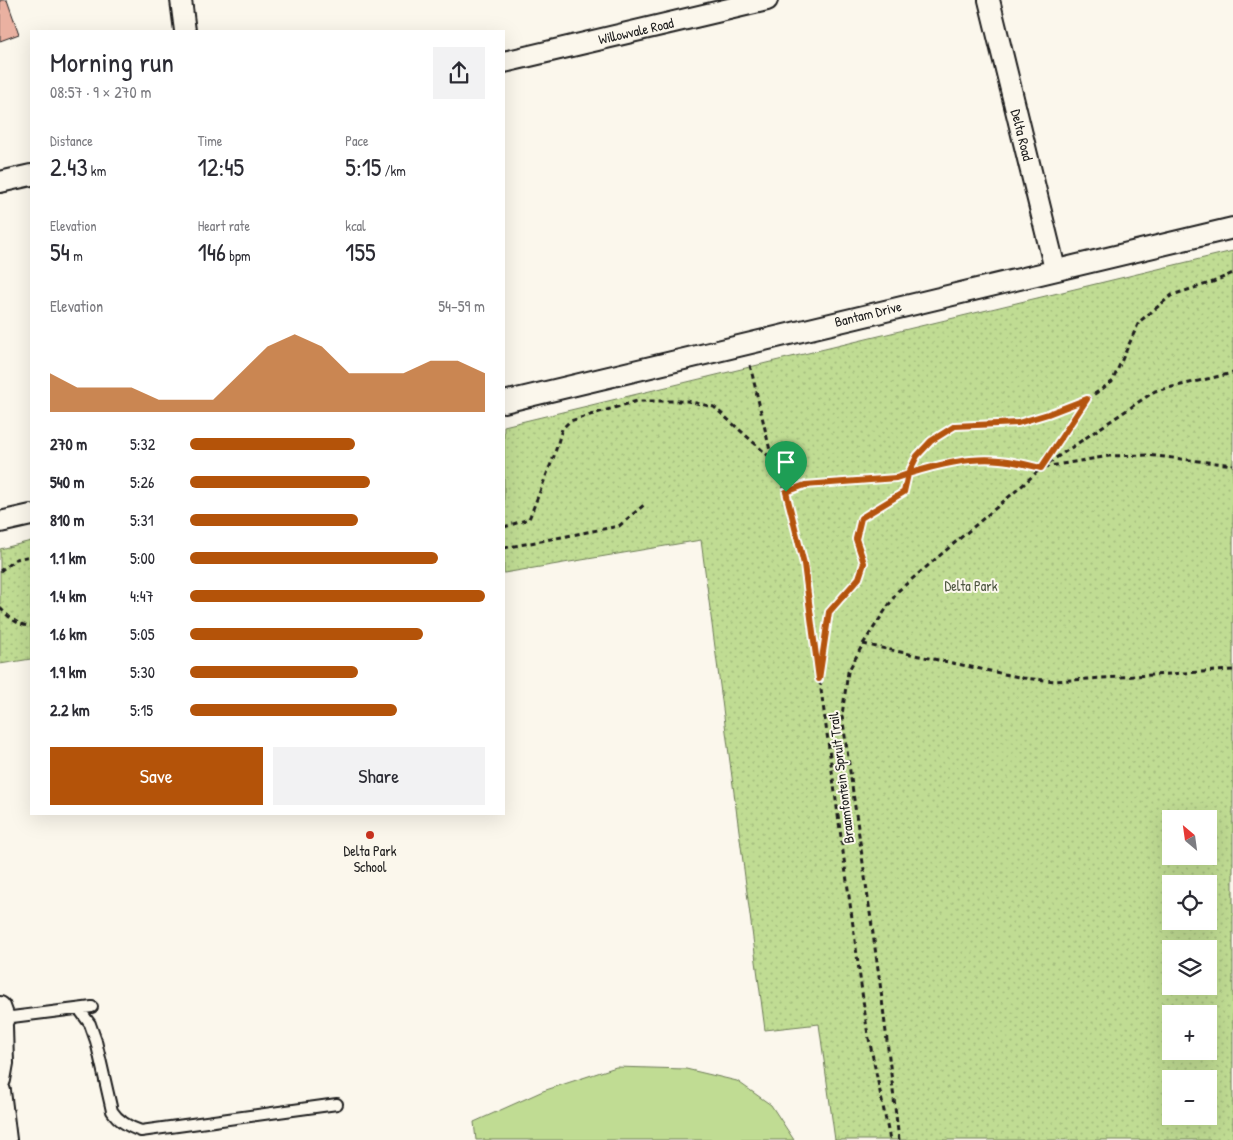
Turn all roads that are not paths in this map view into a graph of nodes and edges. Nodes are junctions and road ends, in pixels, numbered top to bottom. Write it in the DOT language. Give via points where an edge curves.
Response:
graph roads {
  1 [pos="181,0"];
  2 [pos="768,0"];
  3 [pos="990,0"];
  4 [pos="185,30"];
  5 [pos="505,62"];
  6 [pos="30,175"];
  7 [pos="0,182"];
  8 [pos="1233,228"];
  9 [pos="1055,269"];
  10 [pos="505,402"];
  11 [pos="30,515"];
  12 [pos="0,522"];
  13 [pos="92,1007"];
  14 [pos="79,1009"];
  15 [pos="1,1016"];
  16 [pos="0,1080"];
  17 [pos="0,1091"];
  18 [pos="337,1104"];
  19 [pos="6,1140"];
  1 -- 4 [label="street"];
  2 -- 5 [label="street, Willowvale Road"];
  3 -- 9 [label="street, Delta Road"];
  6 -- 7 [label="street"];
  8 -- 9 [label="street, Bantam Drive"];
  9 -- 10 [label="street, Bantam Drive"];
  11 -- 12 [label="street"];
  13 -- 14 [label="lane"];
  14 -- 15 [label="lane"];
  14 -- 18 [label="lane" via="90,1024 96,1041 112,1110 118,1120 132,1128 141,1131"];
  15 -- 16 [label="street"];
  17 -- 19 [label="street"];
}
